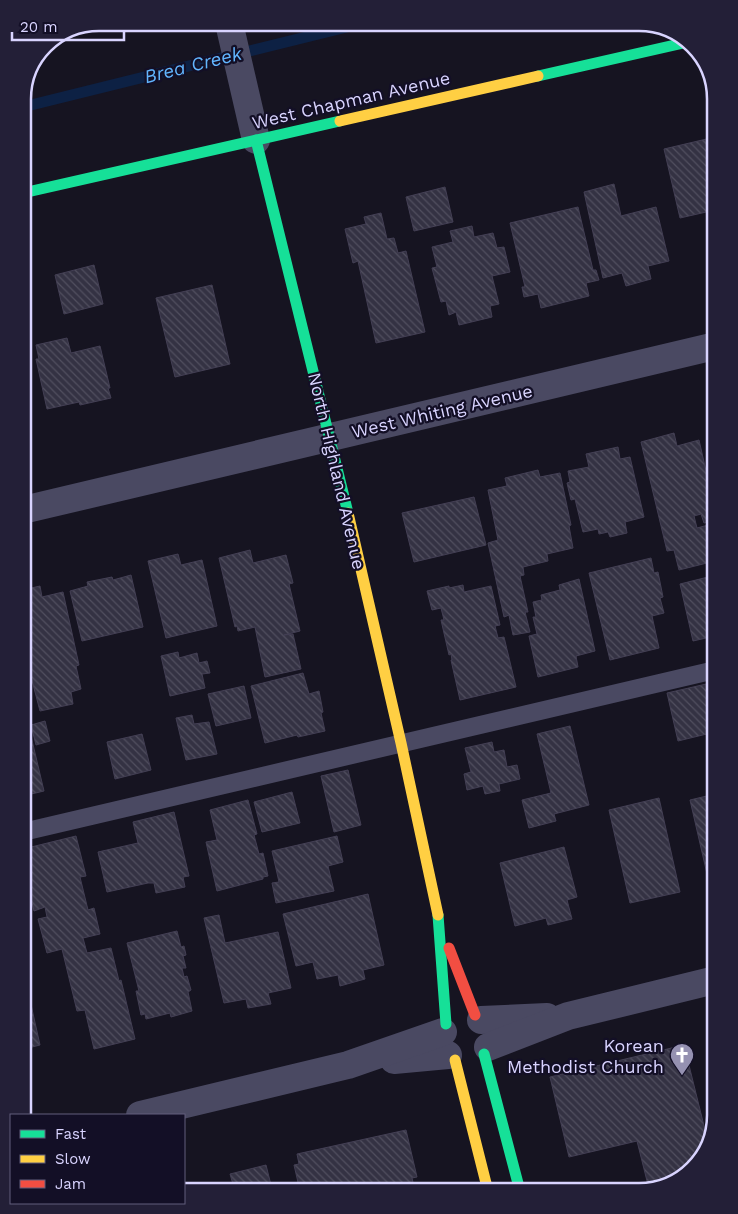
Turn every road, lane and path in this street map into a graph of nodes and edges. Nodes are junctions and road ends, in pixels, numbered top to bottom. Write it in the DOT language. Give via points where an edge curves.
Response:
graph roads {
  1 [pos="231,31"];
  2 [pos="679,44"];
  3 [pos="256,140"];
  4 [pos="31,191"];
  5 [pos="707,348"];
  6 [pos="330,437"];
  7 [pos="31,508"];
  8 [pos="707,672"];
  9 [pos="401,743"];
  10 [pos="31,830"];
  11 [pos="439,921"];
  12 [pos="707,982"];
  13 [pos="568,1016"];
  14 [pos="478,1018"];
  15 [pos="448,1043"];
  16 [pos="486,1050"];
  17 [pos="144,1114"];
  18 [pos="486,1183"];
  19 [pos="518,1183"];
  1 -- 3 [label="street, North Highland Avenue"];
  2 -- 3 [label="street, West Chapman Avenue"];
  3 -- 4 [label="street, West Chapman Avenue"];
  3 -- 6 [label="street, North Highland Avenue"];
  5 -- 6 [label="street, West Whiting Avenue"];
  6 -- 7 [label="street, West Whiting Avenue"];
  6 -- 9 [label="street, North Highland Avenue"];
  8 -- 9 [label="lane"];
  9 -- 10 [label="lane"];
  9 -- 11 [label="street, North Highland Avenue"];
  11 -- 14 [label="street, North Highland Avenue"];
  11 -- 15 [label="street, North Highland Avenue"];
  12 -- 13 [label="street"];
  13 -- 14 [label="street"];
  13 -- 16 [label="street"];
  14 -- 15 [label="street" via="460,1015 452,1018"];
  14 -- 16 [label="street" via="490,1032"];
  15 -- 16 [label="street" via="471,1062"];
  15 -- 17 [label="street"];
  15 -- 18 [label="street, North Highland Avenue"];
  16 -- 19 [label="street"];
}
